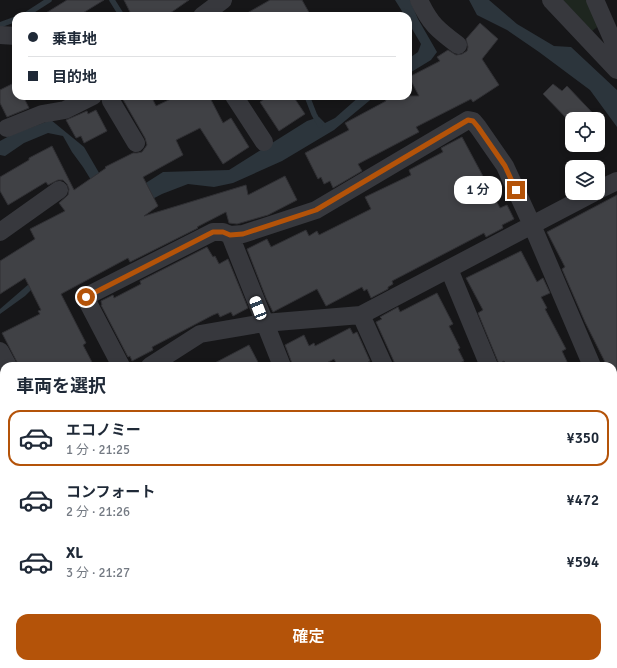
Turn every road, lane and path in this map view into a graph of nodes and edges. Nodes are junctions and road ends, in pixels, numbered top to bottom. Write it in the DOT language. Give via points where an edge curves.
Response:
graph roads {
  1 [pos="223,0"];
  2 [pos="419,0"];
  3 [pos="551,0"];
  4 [pos="595,0"];
  5 [pos="207,12"];
  6 [pos="0,35"];
  7 [pos="12,36"];
  8 [pos="458,45"];
  9 [pos="617,50"];
  10 [pos="617,70"];
  11 [pos="85,100"];
  12 [pos="111,100"];
  13 [pos="237,100"];
  14 [pos="7,128"];
  15 [pos="264,142"];
  16 [pos="136,143"];
  17 [pos="617,180"];
  18 [pos="605,186"];
  19 [pos="59,190"];
  20 [pos="580,200"];
  21 [pos="532,225"];
  22 [pos="0,232"];
  23 [pos="230,235"];
  24 [pos="448,269"];
  25 [pos="361,315"];
  26 [pos="264,323"];
  27 [pos="0,351"];
  28 [pos="6,362"];
  29 [pos="119,362"];
  30 [pos="156,362"];
  31 [pos="280,362"];
  32 [pos="382,362"];
  33 [pos="487,362"];
  34 [pos="590,362"];
  1 -- 5 [label="street"];
  2 -- 8 [label="street" via="425,14 438,30"];
  3 -- 10 [label="street"];
  4 -- 9 [label="street"];
  6 -- 7 [label="street"];
  11 -- 14 [label="street" via="65,110 42,114"];
  12 -- 16 [label="street"];
  13 -- 15 [label="street"];
  17 -- 18 [label="street"];
  19 -- 22 [label="street"];
  20 -- 21 [label="street"];
  21 -- 23 [label="street" via="505,166 478,127 473,121 468,120 316,210 243,234"];
  21 -- 24 [label="street"];
  21 -- 34 [label="street"];
  23 -- 26 [label="street"];
  23 -- 29 [label="street" via="213,232 86,297"];
  24 -- 25 [label="street"];
  24 -- 33 [label="street"];
  25 -- 26 [label="street"];
  25 -- 32 [label="street"];
  26 -- 30 [label="street" via="200,334"];
  26 -- 31 [label="street"];
  27 -- 28 [label="street"];
}
